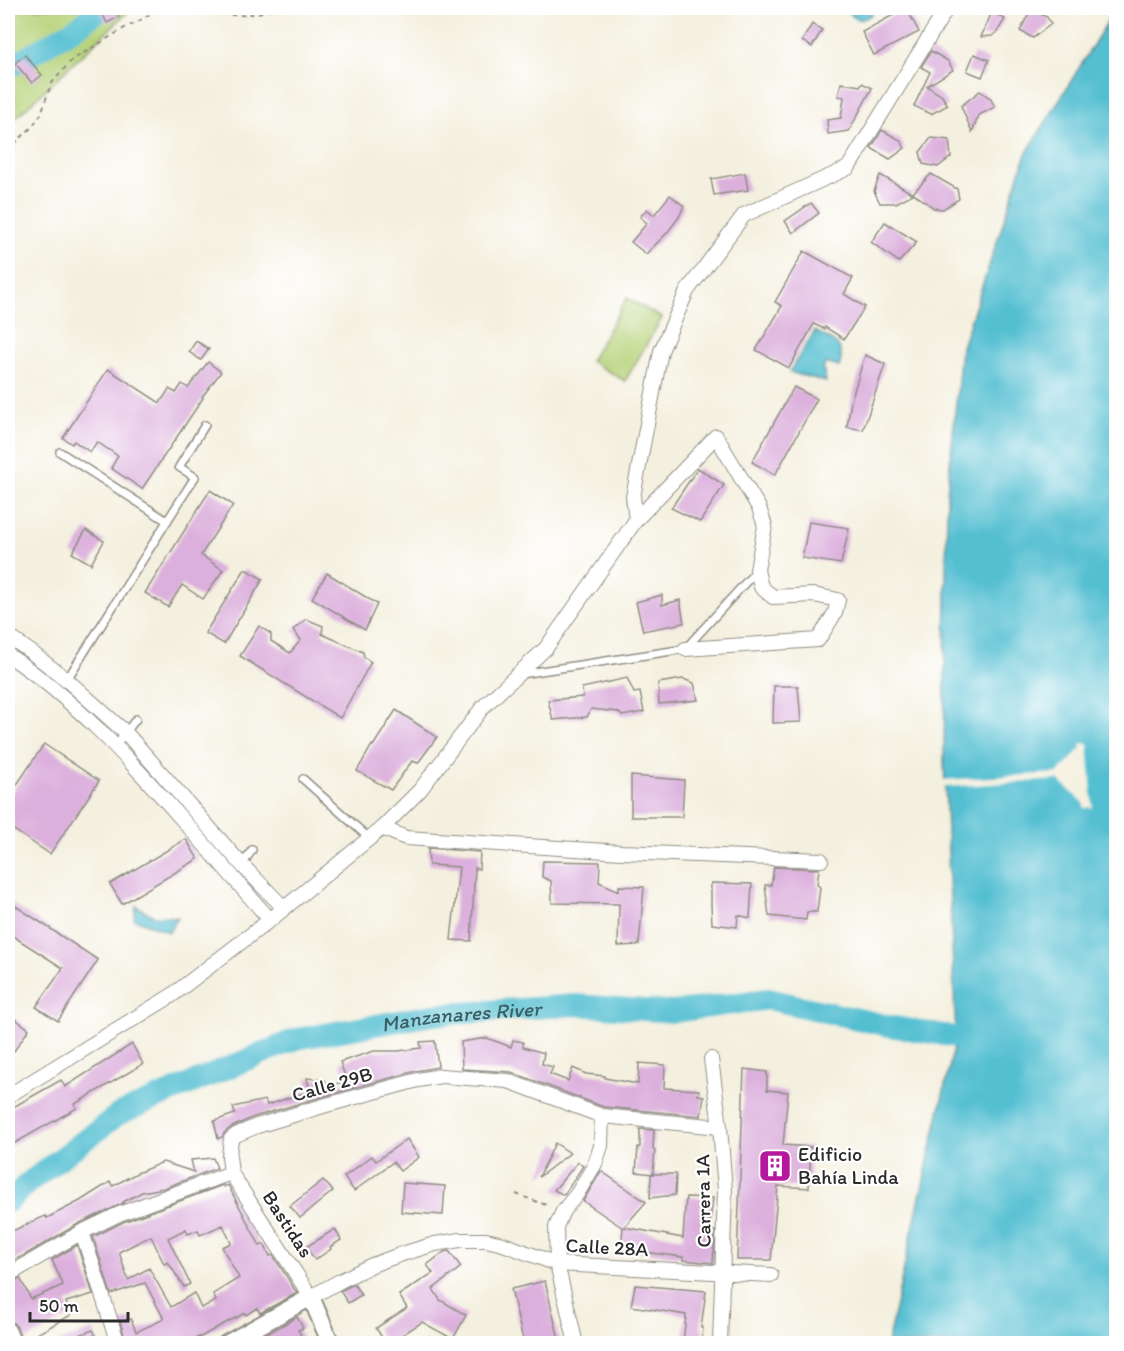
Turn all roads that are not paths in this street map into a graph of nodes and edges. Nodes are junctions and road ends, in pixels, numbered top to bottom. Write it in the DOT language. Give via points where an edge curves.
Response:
graph roads {
  1 [pos="947,8"];
  2 [pos="205,425"];
  3 [pos="60,452"];
  4 [pos="636,520"];
  5 [pos="167,521"];
  6 [pos="757,570"];
  7 [pos="8,636"];
  8 [pos="685,649"];
  9 [pos="31,652"];
  10 [pos="8,655"];
  11 [pos="22,665"];
  12 [pos="518,675"];
  13 [pos="67,680"];
  14 [pos="59,693"];
  15 [pos="136,719"];
  16 [pos="126,733"];
  17 [pos="115,747"];
  18 [pos="303,779"];
  19 [pos="382,828"];
  20 [pos="369,839"];
  21 [pos="252,850"];
  22 [pos="821,860"];
  23 [pos="242,866"];
  24 [pos="231,875"];
  25 [pos="284,908"];
  26 [pos="270,920"];
  27 [pos="711,1059"];
  28 [pos="8,1096"];
  29 [pos="602,1116"];
  30 [pos="720,1127"];
  31 [pos="231,1173"];
  32 [pos="82,1232"];
  33 [pos="557,1264"];
  34 [pos="723,1273"];
  35 [pos="8,1275"];
  36 [pos="771,1275"];
  37 [pos="311,1297"];
  38 [pos="8,1330"];
  39 [pos="14,1344"];
  40 [pos="118,1344"];
  41 [pos="226,1344"];
  42 [pos="331,1344"];
  43 [pos="576,1344"];
  44 [pos="720,1344"];
  1 -- 4 [label="street" via="848,168 744,215 687,291 662,351 633,497"];
  2 -- 5 [label="lane" via="178,467 195,477"];
  3 -- 5 [label="lane"];
  4 -- 6 [label="street" via="716,436 759,508 765,526"];
  4 -- 12 [label="street" via="546,648"];
  5 -- 13 [label="lane"];
  6 -- 8 [label="lane"];
  6 -- 8 [label="street" via="761,587 773,597 814,595 838,600 835,613 818,640"];
  7 -- 9 [label="street"];
  8 -- 12 [label="lane"];
  9 -- 11 [label="street"];
  9 -- 13 [label="street"];
  10 -- 11 [label="street"];
  11 -- 14 [label="street"];
  12 -- 19 [label="street" via="483,707 420,790"];
  13 -- 14 [label="lane"];
  13 -- 16 [label="street"];
  14 -- 17 [label="street"];
  15 -- 16 [label="lane"];
  16 -- 17 [label="lane"];
  16 -- 23 [label="street"];
  17 -- 24 [label="street"];
  18 -- 20 [label="lane"];
  19 -- 20 [label="street"];
  19 -- 22 [label="street" via="406,838"];
  20 -- 25 [label="street"];
  21 -- 23 [label="lane"];
  23 -- 24 [label="lane"];
  23 -- 25 [label="street"];
  24 -- 26 [label="street"];
  25 -- 26 [label="street"];
  26 -- 28 [label="street" via="171,996"];
  27 -- 30 [label="street, Carrera 1A"];
  29 -- 30 [label="street, Calle 29B"];
  29 -- 31 [label="street, Calle 29B" via="508,1082 441,1076 324,1106 236,1135 229,1147"];
  29 -- 33 [label="street" via="601,1146 595,1164 556,1227"];
  30 -- 34 [label="street, Carrera 1A"];
  31 -- 32 [label="street" via="119,1214"];
  31 -- 37 [label="street, Bastidas"];
  32 -- 35 [label="street"];
  32 -- 40 [label="street"];
  33 -- 34 [label="street, Calle 28A"];
  33 -- 37 [label="street, Calle 28A" via="495,1242 460,1240 372,1265"];
  33 -- 43 [label="street"];
  34 -- 36 [label="street, Calle 28A"];
  34 -- 44 [label="street, Carrera 1A"];
  37 -- 41 [label="street"];
  37 -- 42 [label="street"];
  38 -- 39 [label="street"];
}
